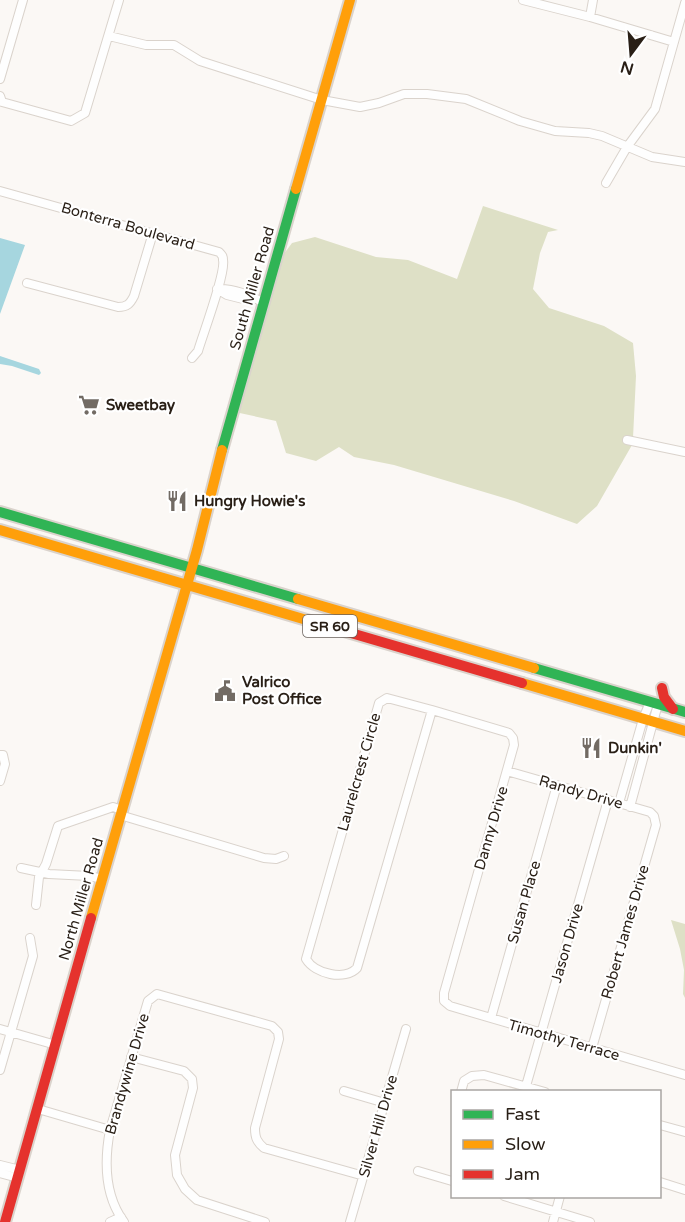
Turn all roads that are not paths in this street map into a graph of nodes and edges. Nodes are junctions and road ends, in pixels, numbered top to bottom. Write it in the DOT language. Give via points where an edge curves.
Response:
graph roads {
  1 [pos="22,0"];
  2 [pos="119,0"];
  3 [pos="350,0"];
  4 [pos="523,0"];
  5 [pos="593,0"];
  6 [pos="685,3"];
  7 [pos="590,17"];
  8 [pos="109,36"];
  9 [pos="674,42"];
  10 [pos="0,79"];
  11 [pos="0,96"];
  12 [pos="322,100"];
  13 [pos="627,147"];
  14 [pos="685,162"];
  15 [pos="606,183"];
  16 [pos="0,191"];
  17 [pos="153,233"];
  18 [pos="27,283"];
  19 [pos="218,289"];
  20 [pos="265,300"];
  21 [pos="192,358"];
  22 [pos="627,440"];
  23 [pos="685,452"];
  24 [pos="0,512"];
  25 [pos="0,530"];
  26 [pos="192,567"];
  27 [pos="186,584"];
  28 [pos="391,625"];
  29 [pos="386,642"];
  30 [pos="662,688"];
  31 [pos="673,709"];
  32 [pos="432,710"];
  33 [pos="651,712"];
  34 [pos="685,712"];
  35 [pos="685,731"];
  36 [pos="0,755"];
  37 [pos="507,771"];
  38 [pos="0,782"];
  39 [pos="557,785"];
  40 [pos="608,800"];
  41 [pos="619,803"];
  42 [pos="630,807"];
  43 [pos="121,813"];
  44 [pos="654,816"];
  45 [pos="284,856"];
  46 [pos="21,868"];
  47 [pos="41,872"];
  48 [pos="103,879"];
  49 [pos="36,905"];
  50 [pos="30,938"];
  51 [pos="444,1001"];
  52 [pos="491,1018"];
  53 [pos="0,1029"];
  54 [pos="406,1029"];
  55 [pos="11,1032"];
  56 [pos="541,1033"];
  57 [pos="56,1045"];
  58 [pos="592,1048"];
  59 [pos="131,1057"];
  60 [pos="0,1070"];
  61 [pos="685,1075"];
  62 [pos="526,1086"];
  63 [pos="462,1090"];
  64 [pos="539,1090"];
  65 [pos="344,1091"];
  66 [pos="385,1103"];
  67 [pos="38,1109"];
  68 [pos="661,1125"];
  69 [pos="110,1130"];
  70 [pos="685,1132"];
  71 [pos="0,1165"];
  72 [pos="418,1171"];
  73 [pos="0,1173"];
  74 [pos="19,1174"];
  75 [pos="364,1176"];
  76 [pos="451,1180"];
  77 [pos="661,1182"];
  78 [pos="685,1190"];
  79 [pos="507,1198"];
  80 [pos="560,1198"];
  81 [pos="556,1212"];
  82 [pos="123,1219"];
  83 [pos="5,1222"];
  84 [pos="110,1222"];
  85 [pos="264,1222"];
  86 [pos="350,1222"];
  87 [pos="553,1222"];
  88 [pos="590,1222"];
  1 -- 10 [label="street"];
  2 -- 8 [label="street"];
  3 -- 12 [label="main road, South Miller Road"];
  4 -- 7 [label="street"];
  5 -- 7 [label="street"];
  6 -- 9 [label="street"];
  7 -- 9 [label="street"];
  8 -- 11 [label="street" via="85,113 71,121 2,102"];
  8 -- 12 [label="street" via="146,45 174,45 200,61"];
  9 -- 13 [label="street" via="655,109"];
  12 -- 13 [label="street" via="360,107 404,94 466,99 520,121 555,131 603,136"];
  12 -- 20 [label="main road, South Miller Road"];
  13 -- 14 [label="street" via="652,157"];
  13 -- 15 [label="street"];
  16 -- 17 [label="street, Bonterra Boulevard"];
  17 -- 18 [label="street" via="134,296 125,307"];
  17 -- 19 [label="street, Bonterra Boulevard" via="219,252 224,262"];
  19 -- 20 [label="street" via="229,288"];
  19 -- 20 [label="street" via="255,302"];
  19 -- 21 [label="street, Bonterra Boulevard" via="198,351"];
  20 -- 26 [label="main road, South Miller Road"];
  22 -- 23 [label="street"];
  24 -- 26 [label="main road, SR 60"];
  25 -- 27 [label="main road, SR 60"];
  26 -- 27 [label="main road, South Miller Road"];
  26 -- 28 [label="main road, SR 60"];
  27 -- 29 [label="main road, SR 60"];
  27 -- 43 [label="main road, North Miller Road"];
  28 -- 29 [label="main road"];
  28 -- 33 [label="main road, SR 60"];
  29 -- 33 [label="main road, SR 60" via="594,704 616,702"];
  30 -- 31 [label="main road"];
  31 -- 33 [label="main road, SR 60"];
  31 -- 34 [label="main road, SR 60"];
  32 -- 32 [label="street, Laurelcrest Circle" via="387,698 379,703 306,959 316,968 345,975 357,968"];
  32 -- 37 [label="street, Danny Drive" via="509,733 514,745"];
  33 -- 35 [label="main road, SR 60"];
  33 -- 41 [label="street"];
  33 -- 42 [label="street"];
  36 -- 38 [label="street" via="5,764"];
  37 -- 39 [label="street, Randy Drive"];
  37 -- 51 [label="street, Danny Drive"];
  39 -- 40 [label="street, Randy Drive"];
  39 -- 52 [label="street, Susan Place"];
  40 -- 41 [label="street, Randy Drive"];
  40 -- 56 [label="street, Jason Drive"];
  41 -- 42 [label="street, Randy Drive"];
  42 -- 44 [label="street, Randy Drive"];
  43 -- 45 [label="street" via="264,858"];
  43 -- 47 [label="street" via="113,807 60,824"];
  43 -- 48 [label="main road, North Miller Road"];
  44 -- 58 [label="street, Robert James Drive" via="656,825"];
  46 -- 47 [label="street"];
  47 -- 48 [label="street"];
  47 -- 49 [label="street"];
  48 -- 57 [label="main road, North Miller Road"];
  50 -- 55 [label="street" via="33,956"];
  51 -- 52 [label="street, Timothy Terrace"];
  52 -- 56 [label="street, Timothy Terrace"];
  53 -- 55 [label="street"];
  54 -- 66 [label="street, Silver Hill Drive"];
  55 -- 57 [label="street"];
  55 -- 60 [label="street"];
  56 -- 58 [label="street, Timothy Terrace"];
  56 -- 62 [label="street, Jason Drive"];
  57 -- 67 [label="main road, North Miller Road"];
  58 -- 61 [label="street, Timothy Terrace"];
  59 -- 69 [label="street, Brandywine Drive"];
  59 -- 75 [label="street, Brandywine Drive" via="148,1001 157,994 272,1026 279,1040 255,1128 258,1143"];
  59 -- 85 [label="street" via="184,1071 192,1078 193,1088 175,1155 177,1175 184,1189 197,1200"];
  62 -- 63 [label="street" via="484,1074 464,1081"];
  62 -- 64 [label="street"];
  65 -- 66 [label="street"];
  66 -- 75 [label="street, Silver Hill Drive"];
  67 -- 69 [label="street"];
  67 -- 74 [label="main road, North Miller Road"];
  68 -- 70 [label="street"];
  69 -- 82 [label="street, Brandywine Drive" via="106,1175"];
  71 -- 74 [label="street"];
  72 -- 76 [label="street"];
  73 -- 74 [label="street"];
  74 -- 83 [label="main road, North Miller Road"];
  75 -- 86 [label="street, Silver Hill Drive"];
  77 -- 78 [label="street"];
  79 -- 81 [label="street"];
  80 -- 81 [label="street"];
  81 -- 87 [label="street"];
  81 -- 88 [label="street"];
  82 -- 84 [label="street"];
}
